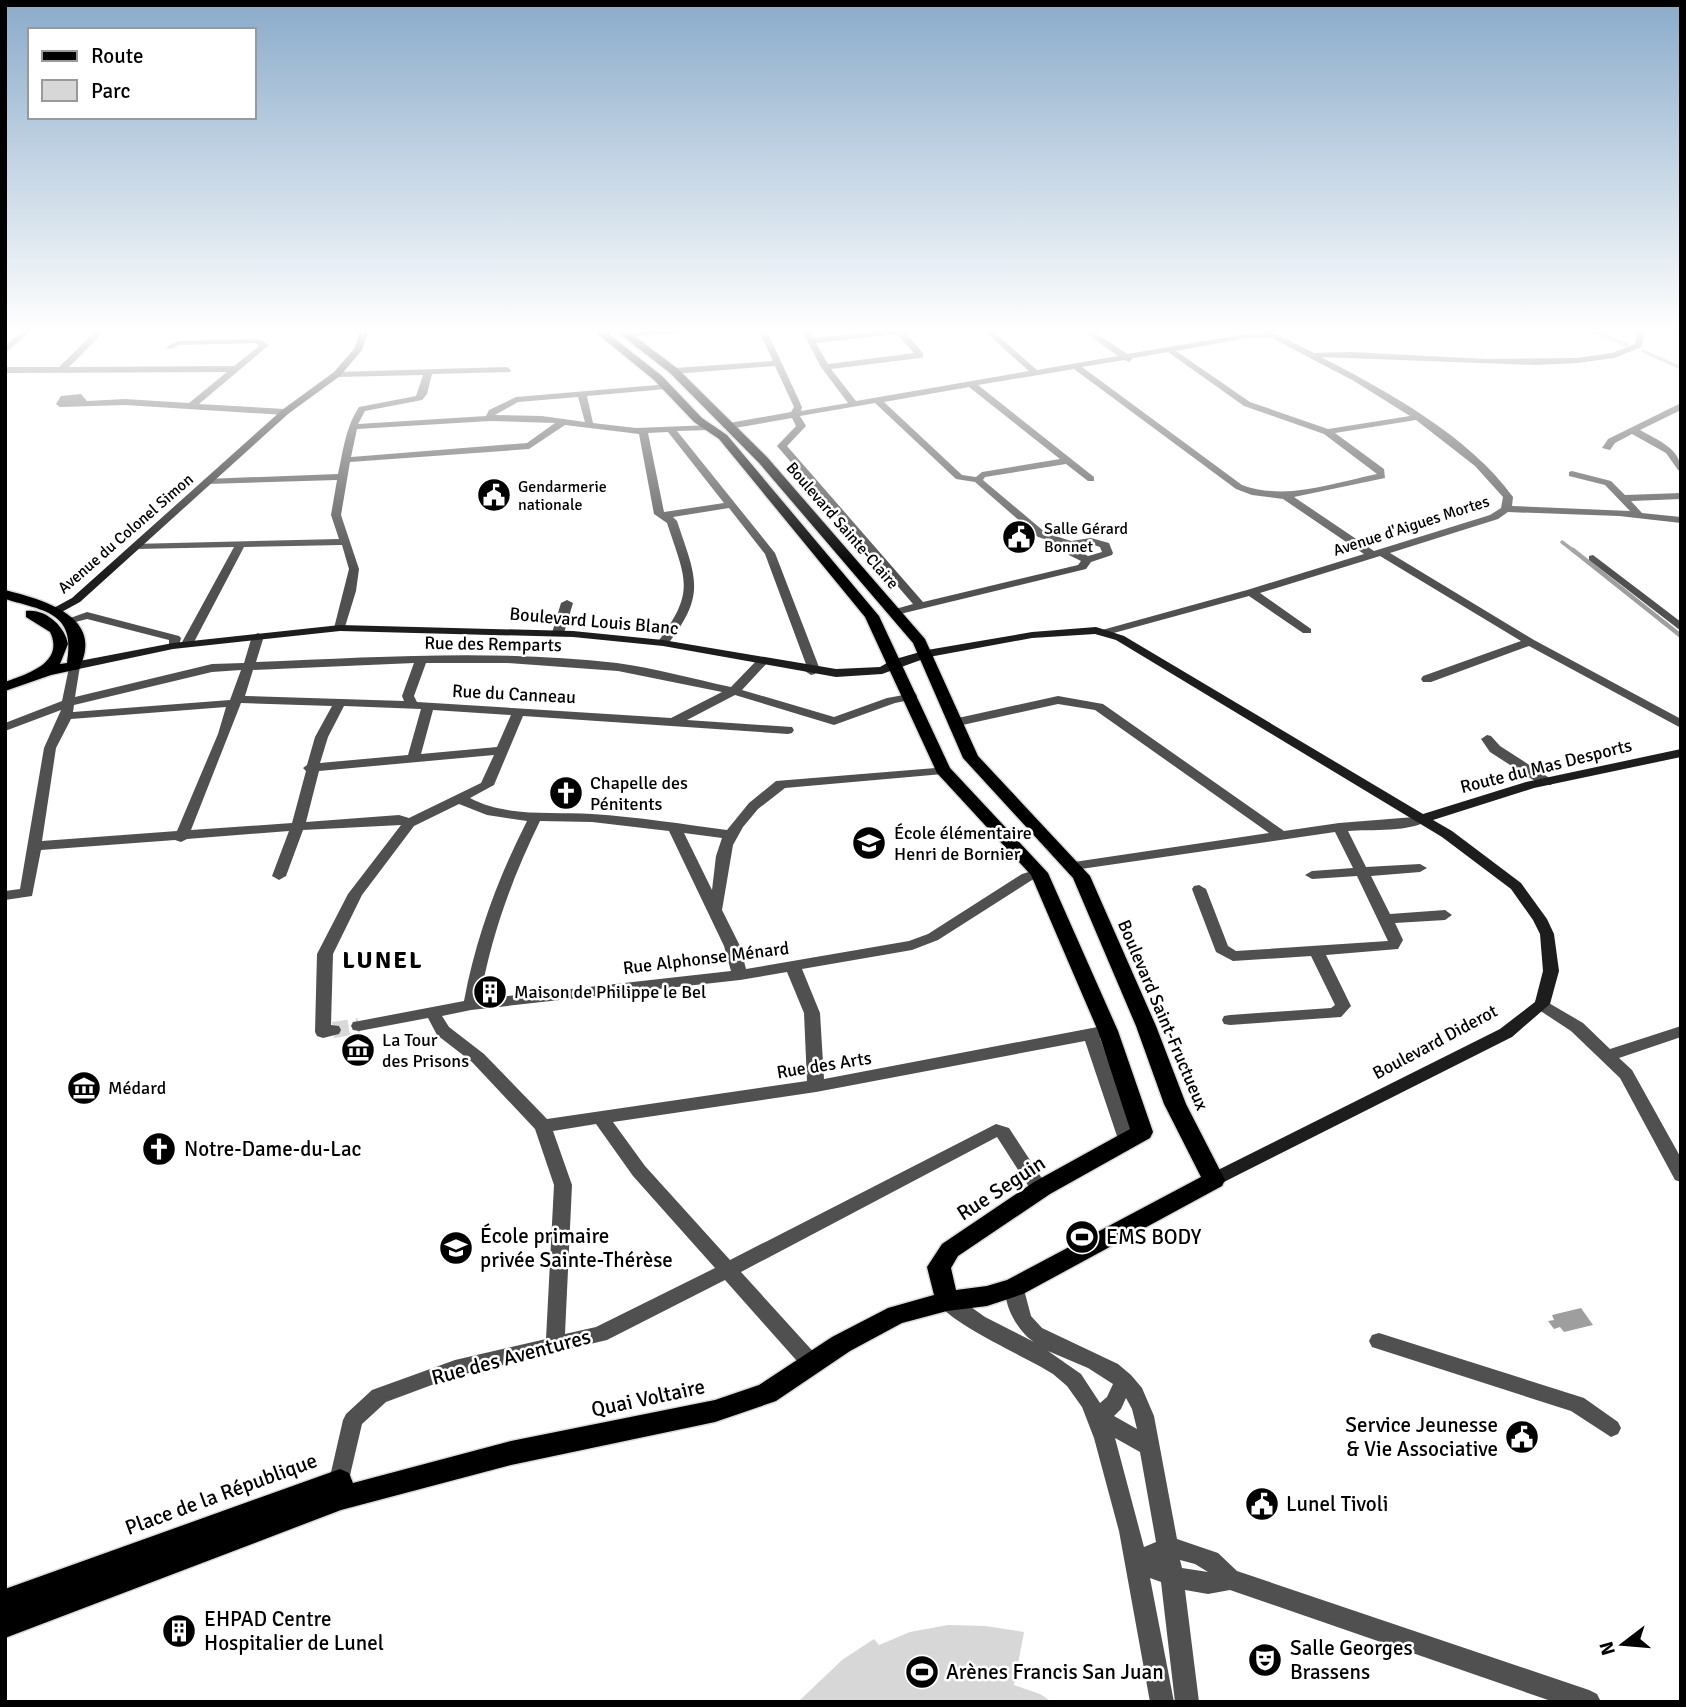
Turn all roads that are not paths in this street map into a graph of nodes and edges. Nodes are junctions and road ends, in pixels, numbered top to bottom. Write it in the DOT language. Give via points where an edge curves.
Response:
graph roads {
  1 [pos="267,411"];
  2 [pos="361,411"];
  3 [pos="495,411"];
  4 [pos="587,411"];
  5 [pos="699,411"];
  6 [pos="708,411"];
  7 [pos="797,411"];
  8 [pos="821,411"];
  9 [pos="888,411"];
  10 [pos="1004,411"];
  11 [pos="1136,411"];
  12 [pos="1268,411"];
  13 [pos="1409,411"];
  14 [pos="285,412"];
  15 [pos="1676,413"];
  16 [pos="795,415"];
  17 [pos="1419,417"];
  18 [pos="490,418"];
  19 [pos="564,421"];
  20 [pos="588,424"];
  21 [pos="353,427"];
  22 [pos="670,429"];
  23 [pos="723,429"];
  24 [pos="643,430"];
  25 [pos="1634,430"];
  26 [pos="1327,432"];
  27 [pos="1608,448"];
  28 [pos="344,460"];
  29 [pos="1067,461"];
  30 [pos="1681,468"];
  31 [pos="1572,474"];
  32 [pos="340,477"];
  33 [pos="1091,479"];
  34 [pos="978,480"];
  35 [pos="208,481"];
  36 [pos="1286,496"];
  37 [pos="1681,496"];
  38 [pos="1624,498"];
  39 [pos="729,505"];
  40 [pos="1506,509"];
  41 [pos="1638,514"];
  42 [pos="663,516"];
  43 [pos="1681,520"];
  44 [pos="344,542"];
  45 [pos="240,545"];
  46 [pos="1072,545"];
  47 [pos="136,546"];
  48 [pos="1377,553"];
  49 [pos="1593,558"];
  50 [pos="1087,559"];
  51 [pos="1251,592"];
  52 [pos="5,594"];
  53 [pos="567,603"];
  54 [pos="5,604"];
  55 [pos="920,605"];
  56 [pos="896,612"];
  57 [pos="47,615"];
  58 [pos="872,616"];
  59 [pos="68,621"];
  60 [pos="340,628"];
  61 [pos="1681,628"];
  62 [pos="1307,631"];
  63 [pos="1106,632"];
  64 [pos="558,633"];
  65 [pos="258,636"];
  66 [pos="1530,642"];
  67 [pos="663,643"];
  68 [pos="187,644"];
  69 [pos="173,646"];
  70 [pos="927,654"];
  71 [pos="422,659"];
  72 [pos="763,661"];
  73 [pos="895,663"];
  74 [pos="249,665"];
  75 [pos="74,670"];
  76 [pos="47,671"];
  77 [pos="811,671"];
  78 [pos="1427,679"];
  79 [pos="5,687"];
  80 [pos="734,691"];
  81 [pos="911,696"];
  82 [pos="235,701"];
  83 [pos="342,701"];
  84 [pos="412,705"];
  85 [pos="428,707"];
  86 [pos="67,709"];
  87 [pos="519,712"];
  88 [pos="675,720"];
  89 [pos="958,722"];
  90 [pos="1681,724"];
  91 [pos="5,727"];
  92 [pos="788,730"];
  93 [pos="1488,739"];
  94 [pos="502,750"];
  95 [pos="1681,752"];
  96 [pos="414,757"];
  97 [pos="310,768"];
  98 [pos="943,770"];
  99 [pos="1546,782"];
  100 [pos="461,799"];
  101 [pos="535,818"];
  102 [pos="1422,819"];
  103 [pos="409,823"];
  104 [pos="674,826"];
  105 [pos="1339,827"];
  106 [pos="295,829"];
  107 [pos="182,835"];
  108 [pos="730,835"];
  109 [pos="1281,835"];
  110 [pos="36,846"];
  111 [pos="1074,866"];
  112 [pos="1420,868"];
  113 [pos="1362,872"];
  114 [pos="1040,873"];
  115 [pos="1312,875"];
  116 [pos="279,876"];
  117 [pos="1199,889"];
  118 [pos="5,896"];
  119 [pos="715,910"];
  120 [pos="1445,915"];
  121 [pos="1386,919"];
  122 [pos="1316,951"];
  123 [pos="793,967"];
  124 [pos="740,975"];
  125 [pos="1542,1004"];
  126 [pos="471,1005"];
  127 [pos="433,1014"];
  128 [pos="1230,1020"];
  129 [pos="359,1026"];
  130 [pos="328,1031"];
  131 [pos="1681,1031"];
  132 [pos="1100,1033"];
  133 [pos="1611,1055"];
  134 [pos="816,1086"];
  135 [pos="601,1118"];
  136 [pos="543,1126"];
  137 [pos="1681,1175"];
  138 [pos="1214,1180"];
  139 [pos="1042,1188"];
  140 [pos="728,1270"];
  141 [pos="1016,1287"];
  142 [pos="947,1301"];
  143 [pos="1379,1341"];
  144 [pos="555,1345"];
  145 [pos="812,1364"];
  146 [pos="1124,1381"];
  147 [pos="1099,1418"];
  148 [pos="1611,1428"];
  149 [pos="1150,1447"];
  150 [pos="340,1490"];
  151 [pos="1168,1547"];
  152 [pos="1134,1561"];
  153 [pos="1170,1576"];
  154 [pos="1230,1579"];
  155 [pos="5,1603"];
  156 [pos="5,1624"];
  157 [pos="1162,1702"];
  158 [pos="1187,1702"];
  159 [pos="1589,1702"];
  1 -- 14 [label="street"];
  2 -- 21 [label="street"];
  3 -- 18 [label="street"];
  4 -- 20 [label="street"];
  5 -- 23 [label="main road, Boulevard Sainte-Claire"];
  6 -- 23 [label="main road, Boulevard Sainte-Claire"];
  7 -- 16 [label="street"];
  8 -- 16 [label="street"];
  9 -- 34 [label="street" via="959,477"];
  10 -- 29 [label="street"];
  11 -- 36 [label="street" via="1240,487"];
  12 -- 26 [label="street"];
  13 -- 17 [label="street, Avenue d'Aigues Mortes"];
  14 -- 35 [label="main road, Avenue du Colonel Simon"];
  15 -- 25 [label="street"];
  16 -- 23 [label="street"];
  16 -- 55 [label="street" via="801,426 782,446"];
  17 -- 26 [label="street"];
  17 -- 40 [label="street, Avenue d'Aigues Mortes" via="1496,479 1508,496"];
  18 -- 19 [label="street"];
  18 -- 21 [label="street"];
  19 -- 20 [label="street"];
  19 -- 28 [label="street" via="529,446"];
  20 -- 24 [label="street"];
  21 -- 28 [label="street"];
  22 -- 23 [label="street"];
  22 -- 24 [label="street"];
  22 -- 39 [label="street"];
  23 -- 56 [label="main road, Boulevard Sainte-Claire"];
  23 -- 58 [label="main road, Boulevard Sainte-Claire"];
  24 -- 42 [label="street"];
  25 -- 27 [label="street"];
  25 -- 30 [label="street" via="1669,451"];
  26 -- 36 [label="street" via="1382,476"];
  28 -- 32 [label="street"];
  29 -- 33 [label="street"];
  29 -- 34 [label="street" via="982,475"];
  31 -- 38 [label="street" via="1602,480"];
  32 -- 35 [label="street"];
  32 -- 44 [label="street" via="335,515"];
  34 -- 46 [label="street" via="1042,535"];
  35 -- 47 [label="main road, Avenue du Colonel Simon"];
  36 -- 48 [label="street"];
  37 -- 38 [label="street"];
  38 -- 41 [label="street"];
  39 -- 42 [label="street"];
  39 -- 77 [label="street" via="770,553"];
  40 -- 41 [label="street"];
  40 -- 48 [label="street, Avenue d'Aigues Mortes" via="1494,517"];
  41 -- 43 [label="street"];
  42 -- 67 [label="street" via="672,521 693,586 685,615"];
  44 -- 45 [label="street"];
  44 -- 60 [label="street" via="355,567"];
  45 -- 47 [label="street"];
  45 -- 68 [label="street"];
  46 -- 50 [label="street" via="1069,550 1073,554"];
  46 -- 50 [label="street" via="1091,541 1109,550 1104,557"];
  47 -- 57 [label="main road, Avenue du Colonel Simon" via="76,600"];
  48 -- 51 [label="street, Avenue d'Aigues Mortes"];
  48 -- 66 [label="street"];
  49 -- 61 [label="street"];
  50 -- 55 [label="street" via="1082,567"];
  51 -- 62 [label="street"];
  51 -- 63 [label="street, Avenue d'Aigues Mortes"];
  52 -- 57 [label="main road"];
  53 -- 64 [label="street"];
  54 -- 57 [label="main road"];
  55 -- 56 [label="street"];
  56 -- 58 [label="main road, Boulevard Sainte-Claire"];
  56 -- 70 [label="main road, Boulevard Sainte-Claire"];
  57 -- 59 [label="main road"];
  57 -- 76 [label="main road" via="60,636 61,652"];
  58 -- 73 [label="main road, Boulevard Sainte-Claire"];
  59 -- 69 [label="street" via="87,615 175,638"];
  59 -- 75 [label="main road" via="76,636"];
  60 -- 64 [label="main road, Boulevard Louis Blanc"];
  60 -- 65 [label="main road, Boulevard Louis Blanc"];
  63 -- 70 [label="main road, Boulevard Louis Blanc" via="1032,635"];
  63 -- 102 [label="main road"];
  64 -- 67 [label="main road, Boulevard Louis Blanc"];
  65 -- 68 [label="main road, Boulevard Louis Blanc"];
  65 -- 74 [label="street"];
  66 -- 78 [label="street"];
  66 -- 90 [label="street"];
  67 -- 72 [label="main road, Boulevard Louis Blanc"];
  68 -- 69 [label="main road, Boulevard Louis Blanc"];
  69 -- 75 [label="main road, Boulevard Louis Blanc"];
  70 -- 73 [label="main road, Boulevard Louis Blanc"];
  70 -- 89 [label="main road, Boulevard Saint-Fructueux"];
  71 -- 74 [label="street, Rue des Remparts"];
  71 -- 80 [label="street, Rue des Remparts" via="618,667"];
  71 -- 84 [label="street" via="408,696"];
  72 -- 77 [label="main road, Boulevard Louis Blanc"];
  72 -- 80 [label="street"];
  73 -- 77 [label="main road, Boulevard Louis Blanc" via="882,670"];
  73 -- 81 [label="main road"];
  74 -- 82 [label="street"];
  74 -- 86 [label="street, Rue des Remparts" via="212,668"];
  75 -- 76 [label="main road"];
  75 -- 86 [label="street"];
  76 -- 79 [label="main road"];
  80 -- 81 [label="street, Rue des Remparts" via="834,721"];
  80 -- 88 [label="street"];
  81 -- 98 [label="main road"];
  82 -- 83 [label="street, Rue du Canneau"];
  82 -- 86 [label="street, Rue du Canneau"];
  82 -- 107 [label="street"];
  83 -- 84 [label="street, Rue du Canneau"];
  83 -- 97 [label="street" via="327,720"];
  84 -- 85 [label="street, Rue du Canneau"];
  85 -- 87 [label="street, Rue du Canneau"];
  85 -- 96 [label="street"];
  86 -- 91 [label="street"];
  86 -- 110 [label="street" via="50,748"];
  87 -- 88 [label="street, Rue du Canneau"];
  87 -- 94 [label="street"];
  88 -- 92 [label="street, Rue du Canneau"];
  89 -- 109 [label="street" via="1058,700 1099,707"];
  89 -- 111 [label="main road, Boulevard Saint-Fructueux" via="971,758"];
  93 -- 99 [label="street" via="1495,750"];
  94 -- 96 [label="street"];
  94 -- 100 [label="street" via="487,785"];
  95 -- 99 [label="main road, Route du Mas Desports"];
  96 -- 97 [label="street"];
  97 -- 106 [label="street"];
  98 -- 108 [label="street" via="780,784 759,799"];
  98 -- 114 [label="main road"];
  99 -- 102 [label="main road, Route du Mas Desports"];
  100 -- 101 [label="street" via="473,807"];
  100 -- 103 [label="street"];
  101 -- 104 [label="street" via="583,817"];
  101 -- 126 [label="street" via="509,867 478,962"];
  102 -- 105 [label="street"];
  102 -- 125 [label="main road" via="1489,864 1528,901 1544,927 1550,954 1551,971"];
  103 -- 106 [label="street" via="399,819"];
  103 -- 130 [label="street" via="355,894 325,954"];
  104 -- 108 [label="street"];
  104 -- 119 [label="street"];
  105 -- 109 [label="street"];
  105 -- 113 [label="street"];
  106 -- 107 [label="street"];
  106 -- 116 [label="street"];
  107 -- 110 [label="street"];
  108 -- 119 [label="street"];
  109 -- 111 [label="street"];
  110 -- 118 [label="street" via="27,893"];
  111 -- 114 [label="main road"];
  111 -- 138 [label="main road, Boulevard Saint-Fructueux" via="1146,1026 1175,1104"];
  112 -- 113 [label="street"];
  113 -- 115 [label="street"];
  113 -- 121 [label="street"];
  114 -- 123 [label="street, Rue Alphonse Ménard" via="912,945"];
  114 -- 132 [label="main road"];
  117 -- 122 [label="street" via="1221,949 1233,956"];
  119 -- 124 [label="street"];
  120 -- 121 [label="street"];
  121 -- 122 [label="street" via="1396,940 1393,946"];
  122 -- 128 [label="street" via="1343,1006 1335,1013"];
  123 -- 124 [label="street, Rue Alphonse Ménard"];
  123 -- 134 [label="street" via="812,1013"];
  124 -- 126 [label="street, Rue Alphonse Ménard"];
  125 -- 133 [label="street"];
  125 -- 138 [label="main road, Boulevard Diderot" via="1506,1033"];
  126 -- 127 [label="street, Rue Alphonse Ménard"];
  127 -- 129 [label="street, Rue Alphonse Ménard"];
  127 -- 136 [label="street" via="443,1031 478,1058"];
  131 -- 133 [label="street"];
  132 -- 134 [label="street, Rue des Arts"];
  132 -- 139 [label="main road, Rue Seguin" via="1142,1132"];
  133 -- 137 [label="street" via="1636,1090"];
  134 -- 135 [label="street, Rue des Arts"];
  135 -- 136 [label="street, Rue des Arts"];
  135 -- 140 [label="street" via="639,1171"];
  136 -- 144 [label="street" via="563,1185"];
  138 -- 141 [label="main road, Boulevard Diderot"];
  139 -- 140 [label="street, Rue des Aventures" via="1003,1132 996,1130"];
  139 -- 142 [label="main road, Rue Seguin" via="950,1250 939,1267"];
  140 -- 144 [label="street, Rue des Aventures" via="610,1329"];
  140 -- 145 [label="street"];
  141 -- 142 [label="main road, Boulevard Diderot"];
  141 -- 146 [label="street" via="1026,1324"];
  142 -- 145 [label="main road, Quai Voltaire" via="896,1315"];
  142 -- 147 [label="street" via="989,1330 1041,1354 1076,1381"];
  143 -- 148 [label="street" via="1577,1404"];
  144 -- 150 [label="street, Rue des Aventures" via="455,1368 379,1396 353,1420"];
  145 -- 150 [label="main road, Quai Voltaire" via="767,1393 715,1411"];
  146 -- 147 [label="street" via="1114,1403"];
  146 -- 149 [label="street" via="1146,1417"];
  147 -- 149 [label="street"];
  147 -- 152 [label="street"];
  149 -- 151 [label="street"];
  150 -- 155 [label="main road, Place de la République"];
  150 -- 156 [label="main road"];
  151 -- 152 [label="street"];
  151 -- 153 [label="street"];
  151 -- 154 [label="street" via="1195,1552 1218,1564"];
  152 -- 153 [label="street"];
  152 -- 157 [label="street"];
  153 -- 154 [label="street" via="1220,1584"];
  153 -- 158 [label="street"];
  154 -- 159 [label="street"];
}
